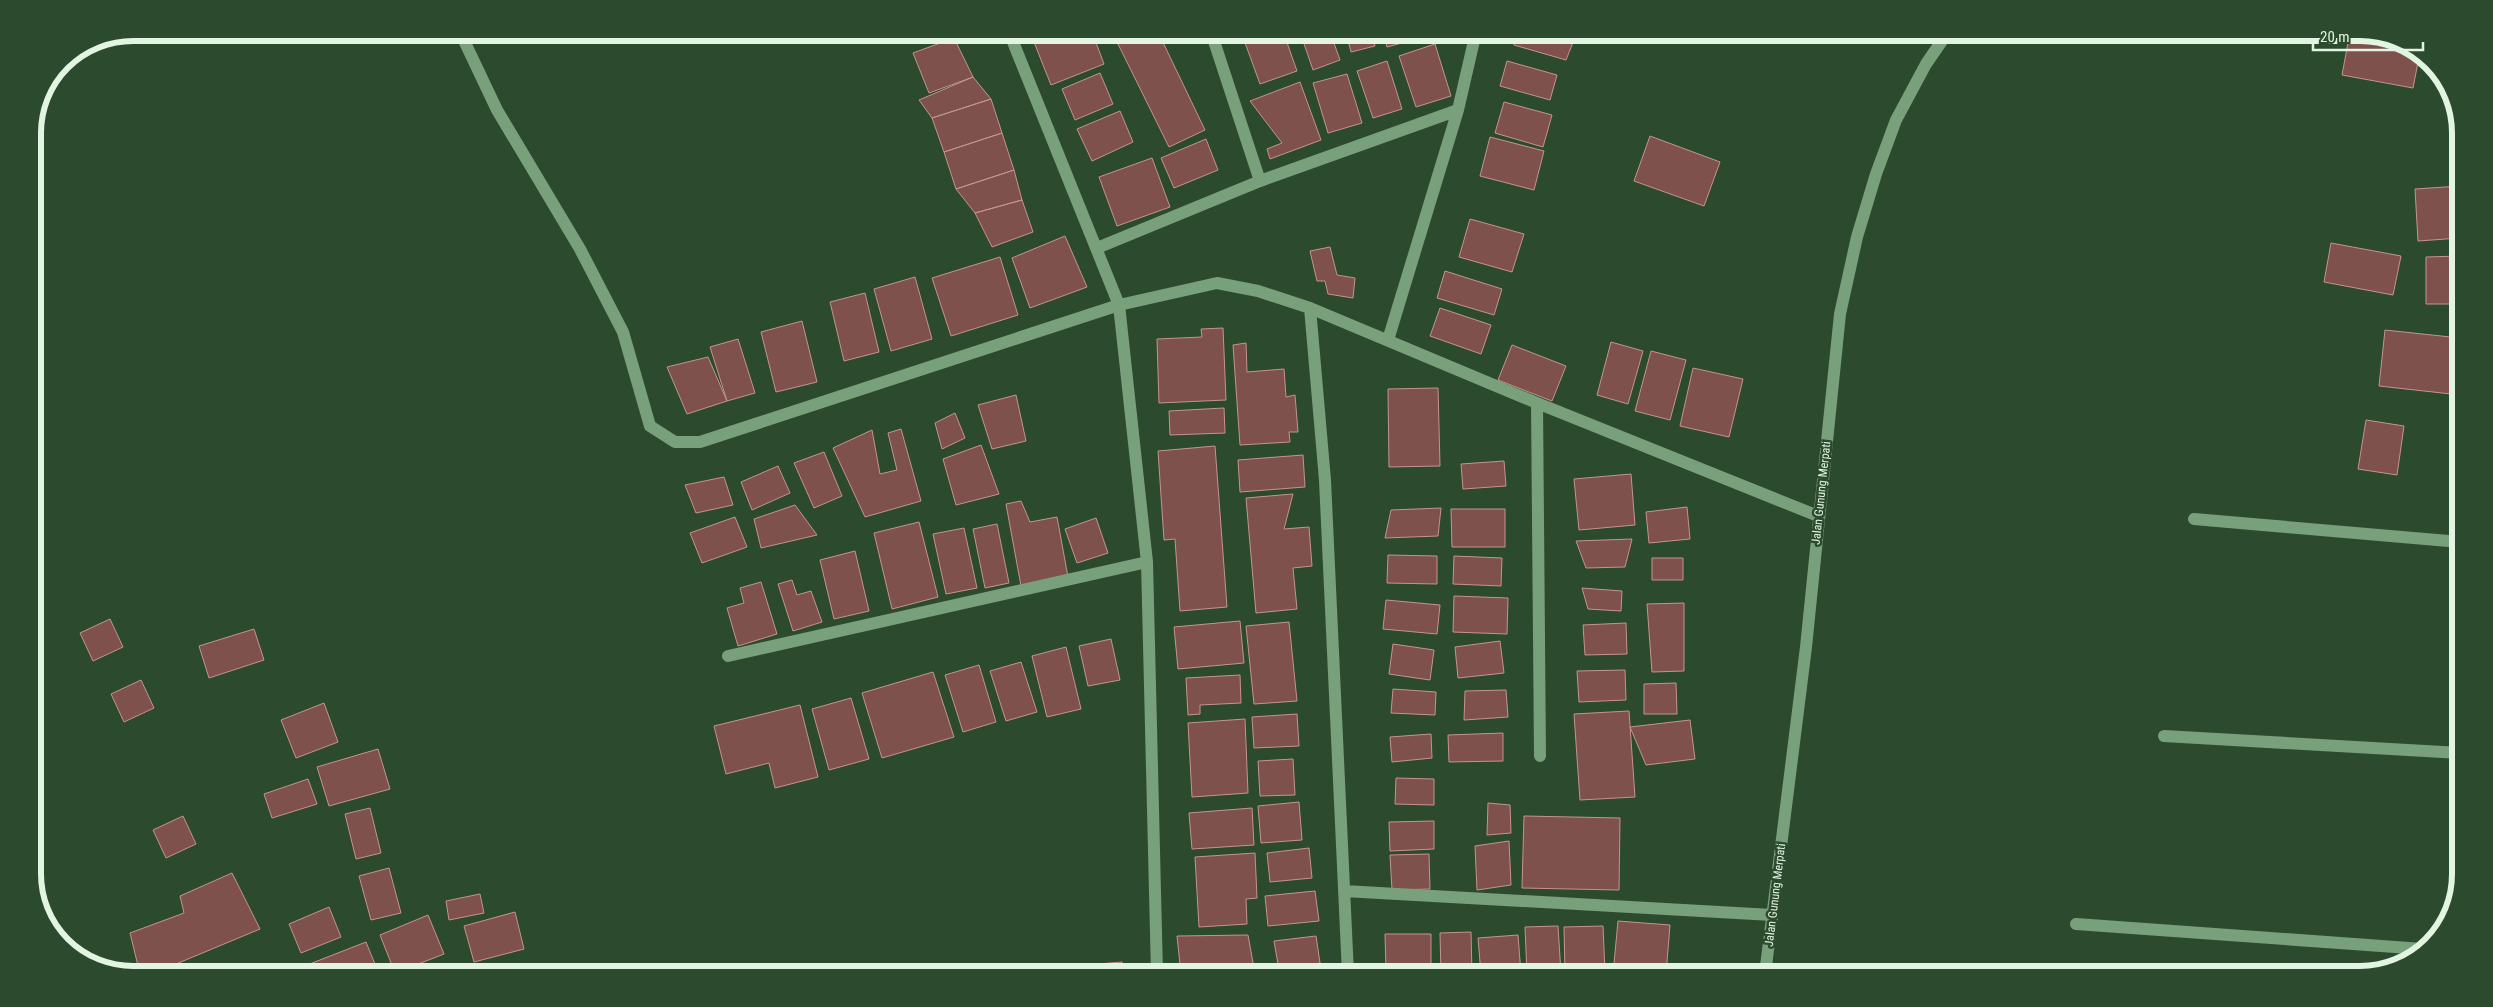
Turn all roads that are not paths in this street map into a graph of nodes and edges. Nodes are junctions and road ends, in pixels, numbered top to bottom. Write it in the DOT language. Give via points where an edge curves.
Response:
graph roads {
  1 [pos="464,41"];
  2 [pos="1013,41"];
  3 [pos="1214,41"];
  4 [pos="1474,41"];
  5 [pos="1942,41"];
  6 [pos="1458,110"];
  7 [pos="1260,182"];
  8 [pos="1097,248"];
  9 [pos="1119,305"];
  10 [pos="1310,308"];
  11 [pos="1388,340"];
  12 [pos="1537,404"];
  13 [pos="1818,516"];
  14 [pos="2194,519"];
  15 [pos="2452,541"];
  16 [pos="1147,562"];
  17 [pos="728,656"];
  18 [pos="2164,736"];
  19 [pos="2452,753"];
  20 [pos="1540,756"];
  21 [pos="1344,891"];
  22 [pos="1772,915"];
  23 [pos="2076,924"];
  24 [pos="2413,948"];
  25 [pos="1158,966"];
  26 [pos="1348,966"];
  27 [pos="1766,966"];
  1 -- 9 [label="street" via="498,110 580,249 623,332 650,426 674,442 700,442"];
  2 -- 8 [label="street"];
  3 -- 7 [label="street"];
  4 -- 6 [label="street"];
  5 -- 13 [label="street, Jalan Gunung Merpati" via="1896,120 1857,237 1840,314"];
  6 -- 7 [label="street"];
  6 -- 11 [label="street"];
  7 -- 8 [label="street"];
  8 -- 9 [label="street"];
  9 -- 10 [label="street" via="1216,283"];
  9 -- 16 [label="street"];
  10 -- 11 [label="street"];
  10 -- 21 [label="street" via="1326,480"];
  11 -- 12 [label="street"];
  12 -- 13 [label="street"];
  12 -- 20 [label="street"];
  13 -- 22 [label="street, Jalan Gunung Merpati" via="1806,647"];
  14 -- 15 [label="street"];
  16 -- 17 [label="street"];
  16 -- 25 [label="street"];
  18 -- 19 [label="street"];
  21 -- 22 [label="street"];
  21 -- 26 [label="street"];
  22 -- 27 [label="street, Jalan Gunung Merpati"];
  23 -- 24 [label="street"];
}
